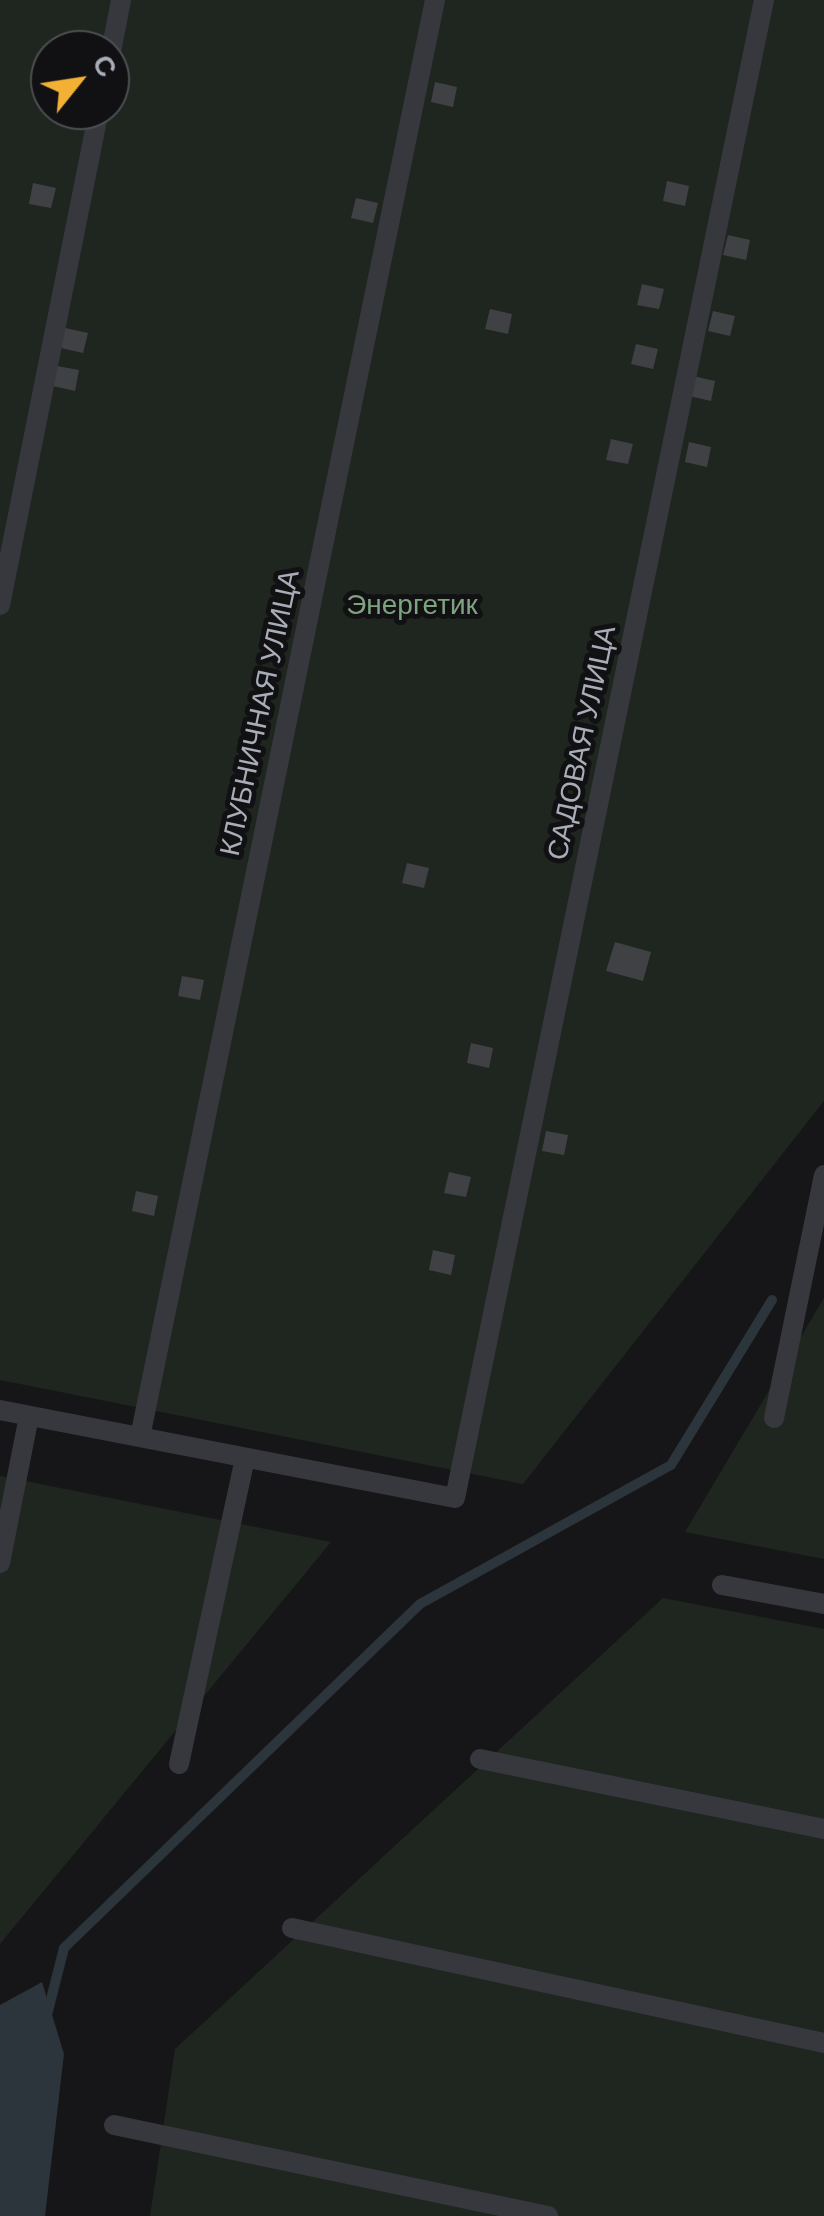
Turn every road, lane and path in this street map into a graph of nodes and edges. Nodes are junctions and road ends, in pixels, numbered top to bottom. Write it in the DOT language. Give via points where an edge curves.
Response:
graph roads {
  1 [pos="122,0"];
  2 [pos="435,0"];
  3 [pos="764,0"];
  4 [pos="116,30"];
  5 [pos="95,130"];
  6 [pos="0,604"];
  7 [pos="824,1175"];
  8 [pos="0,1410"];
  9 [pos="29,1416"];
  10 [pos="774,1418"];
  11 [pos="140,1437"];
  12 [pos="245,1458"];
  13 [pos="0,1564"];
  14 [pos="722,1585"];
  15 [pos="824,1604"];
  16 [pos="480,1759"];
  17 [pos="178,1764"];
  18 [pos="824,1828"];
  19 [pos="292,1928"];
  20 [pos="824,2044"];
  21 [pos="114,2125"];
  22 [pos="548,2216"];
  1 -- 4 [label="lane"];
  2 -- 11 [label="lane, КЛУБНИЧНАЯ УЛИЦА"];
  3 -- 12 [label="lane, САДОВАЯ УЛИЦА" via="455,1498"];
  5 -- 6 [label="lane"];
  7 -- 10 [label="lane"];
  8 -- 9 [label="lane"];
  9 -- 11 [label="lane"];
  9 -- 13 [label="lane"];
  11 -- 12 [label="lane"];
  12 -- 17 [label="lane"];
  14 -- 15 [label="lane"];
  16 -- 18 [label="lane"];
  19 -- 20 [label="lane"];
  21 -- 22 [label="lane"];
}
